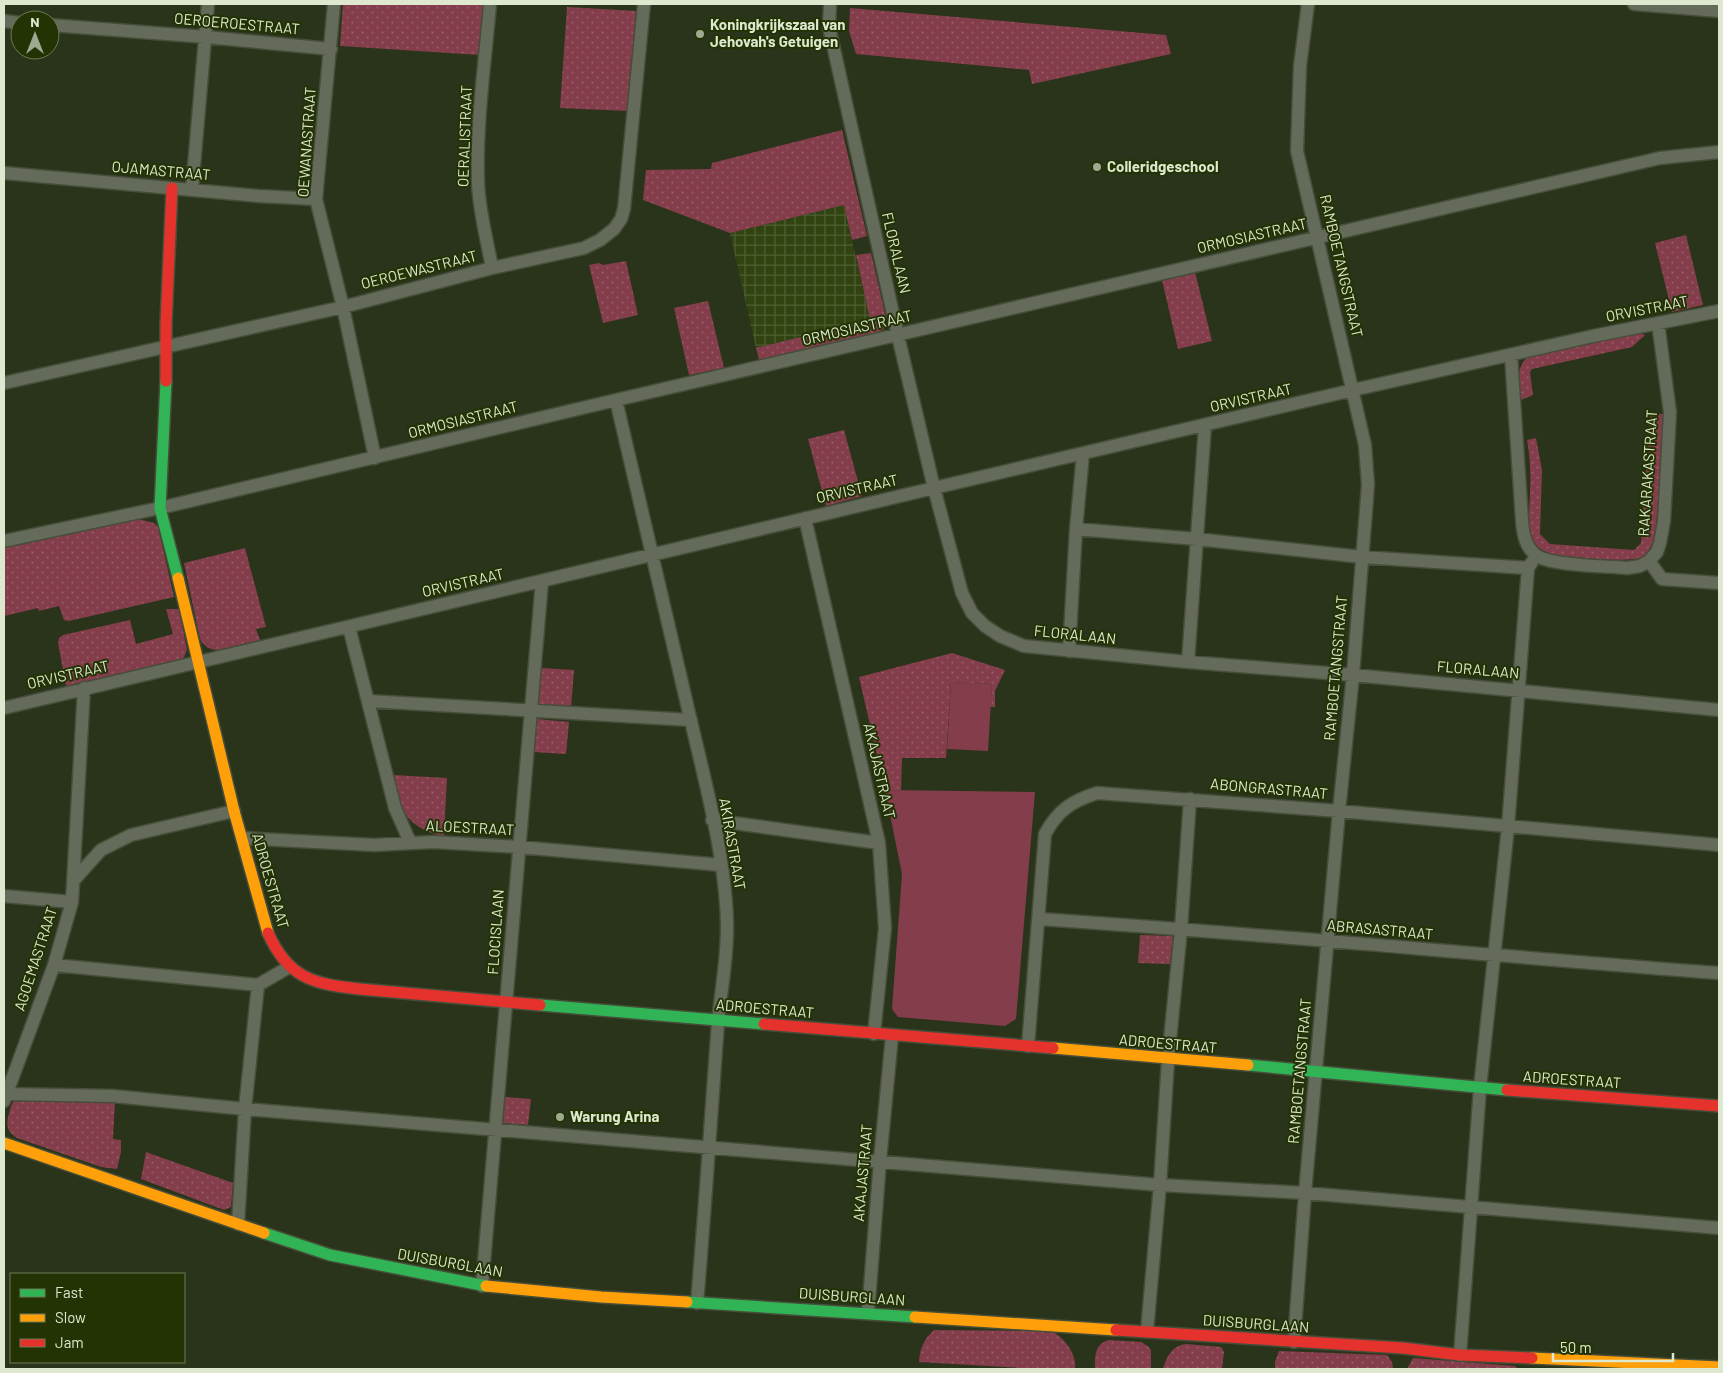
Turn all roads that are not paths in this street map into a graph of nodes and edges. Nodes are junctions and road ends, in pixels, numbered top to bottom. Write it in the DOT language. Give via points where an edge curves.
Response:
graph roads {
  1 [pos="208,4"];
  2 [pos="334,4"];
  3 [pos="490,4"];
  4 [pos="644,4"];
  5 [pos="830,4"];
  6 [pos="1308,4"];
  7 [pos="1634,4"];
  8 [pos="1719,10"];
  9 [pos="60,26"];
  10 [pos="206,37"];
  11 [pos="331,49"];
  12 [pos="1719,152"];
  13 [pos="4,173"];
  14 [pos="172,188"];
  15 [pos="192,189"];
  16 [pos="316,199"];
  17 [pos="1317,237"];
  18 [pos="492,268"];
  19 [pos="343,307"];
  20 [pos="1719,311"];
  21 [pos="1658,323"];
  22 [pos="898,336"];
  23 [pos="166,347"];
  24 [pos="1511,355"];
  25 [pos="4,383"];
  26 [pos="1353,390"];
  27 [pos="616,400"];
  28 [pos="1205,426"];
  29 [pos="1083,454"];
  30 [pos="375,458"];
  31 [pos="934,488"];
  32 [pos="160,508"];
  33 [pos="805,518"];
  34 [pos="1076,529"];
  35 [pos="1197,539"];
  36 [pos="4,541"];
  37 [pos="651,554"];
  38 [pos="1537,556"];
  39 [pos="1362,557"];
  40 [pos="1649,561"];
  41 [pos="1528,568"];
  42 [pos="542,581"];
  43 [pos="1719,583"];
  44 [pos="349,627"];
  45 [pos="1070,650"];
  46 [pos="199,661"];
  47 [pos="1188,662"];
  48 [pos="1353,675"];
  49 [pos="84,688"];
  50 [pos="1519,691"];
  51 [pos="368,701"];
  52 [pos="4,708"];
  53 [pos="531,710"];
  54 [pos="1719,710"];
  55 [pos="690,720"];
  56 [pos="1190,799"];
  57 [pos="234,811"];
  58 [pos="1339,811"];
  59 [pos="712,820"];
  60 [pos="1508,827"];
  61 [pos="242,838"];
  62 [pos="410,842"];
  63 [pos="879,843"];
  64 [pos="1719,845"];
  65 [pos="520,847"];
  66 [pos="721,865"];
  67 [pos="74,880"];
  68 [pos="4,896"];
  69 [pos="72,902"];
  70 [pos="1038,919"];
  71 [pos="1181,929"];
  72 [pos="1328,942"];
  73 [pos="1493,956"];
  74 [pos="54,965"];
  75 [pos="289,967"];
  76 [pos="1719,973"];
  77 [pos="258,985"];
  78 [pos="507,1002"];
  79 [pos="718,1020"];
  80 [pos="874,1034"];
  81 [pos="892,1036"];
  82 [pos="1028,1046"];
  83 [pos="1168,1060"];
  84 [pos="1316,1071"];
  85 [pos="1480,1088"];
  86 [pos="5,1099"];
  87 [pos="1719,1106"];
  88 [pos="245,1109"];
  89 [pos="496,1130"];
  90 [pos="4,1143"];
  91 [pos="710,1147"];
  92 [pos="880,1161"];
  93 [pos="1160,1185"];
  94 [pos="1305,1193"];
  95 [pos="1471,1207"];
  96 [pos="238,1224"];
  97 [pos="1719,1228"];
  98 [pos="482,1286"];
  99 [pos="697,1303"];
  100 [pos="868,1313"];
  101 [pos="1147,1331"];
  102 [pos="1294,1342"];
  103 [pos="1460,1355"];
  104 [pos="1719,1367"];
  1 -- 10 [label="street"];
  2 -- 11 [label="street, OEWANASTRAAT"];
  3 -- 18 [label="street, OERALISTRAAT" via="480,114 478,183"];
  4 -- 18 [label="street, OEROEWASTRAAT" via="621,219 600,240 584,248"];
  5 -- 22 [label="street, FLORALAAN" via="829,27"];
  6 -- 17 [label="street, RAMBOETANGSTRAAT" via="1300,66 1298,151"];
  7 -- 8 [label="street"];
  9 -- 10 [label="street, OEROEROESTRAAT"];
  10 -- 11 [label="street, OEROEROESTRAAT"];
  10 -- 15 [label="street"];
  11 -- 16 [label="street, OEWANASTRAAT"];
  12 -- 17 [label="street, ORMOSIASTRAAT" via="1660,158"];
  13 -- 14 [label="street, OJAMASTRAAT"];
  14 -- 15 [label="street, OJAMASTRAAT"];
  14 -- 23 [label="street, ADROESTRAAT"];
  15 -- 16 [label="street, OJAMASTRAAT"];
  16 -- 19 [label="street, OEWANASTRAAT"];
  17 -- 22 [label="street, ORMOSIASTRAAT"];
  17 -- 26 [label="street, RAMBOETANGSTRAAT"];
  18 -- 19 [label="street, OEROEWASTRAAT"];
  19 -- 23 [label="street, OEROEWASTRAAT"];
  19 -- 30 [label="street, OEWANASTRAAT"];
  20 -- 21 [label="street, ORVISTRAAT"];
  21 -- 24 [label="street, ORVISTRAAT"];
  21 -- 40 [label="street, RAKARAKASTRAAT" via="1670,412 1664,521 1657,552"];
  22 -- 27 [label="street, ORMOSIASTRAAT"];
  22 -- 31 [label="street, FLORALAAN"];
  23 -- 25 [label="street, OEROEWASTRAAT"];
  23 -- 32 [label="street, ADROESTRAAT" via="168,366"];
  24 -- 26 [label="street, ORVISTRAAT"];
  24 -- 38 [label="street" via="1524,536"];
  26 -- 28 [label="street, ORVISTRAAT"];
  26 -- 39 [label="street, RAMBOETANGSTRAAT" via="1365,445 1368,485"];
  27 -- 30 [label="street, ORMOSIASTRAAT"];
  27 -- 37 [label="street, AKIRASTRAAT"];
  28 -- 29 [label="street, ORVISTRAAT"];
  28 -- 35 [label="street"];
  29 -- 31 [label="street, ORVISTRAAT"];
  29 -- 34 [label="street"];
  30 -- 32 [label="street, ORMOSIASTRAAT"];
  31 -- 33 [label="street, ORVISTRAAT"];
  31 -- 45 [label="street, FLORALAAN" via="962,594 972,613 1000,636 1024,646"];
  32 -- 36 [label="street, ORMOSIASTRAAT"];
  32 -- 46 [label="street, ADROESTRAAT"];
  33 -- 37 [label="street, ORVISTRAAT"];
  33 -- 63 [label="street, AKAJASTRAAT"];
  34 -- 35 [label="street"];
  34 -- 45 [label="street"];
  35 -- 39 [label="street"];
  35 -- 47 [label="street"];
  37 -- 42 [label="street, ORVISTRAAT"];
  37 -- 55 [label="street, AKIRASTRAAT"];
  38 -- 40 [label="street" via="1550,561 1628,568"];
  38 -- 41 [label="street"];
  39 -- 41 [label="street"];
  39 -- 48 [label="street, RAMBOETANGSTRAAT"];
  40 -- 43 [label="street" via="1662,579"];
  41 -- 50 [label="street"];
  42 -- 44 [label="street, ORVISTRAAT"];
  42 -- 53 [label="street, FLOCISLAAN"];
  44 -- 46 [label="street, ORVISTRAAT"];
  44 -- 51 [label="street, ALOESTRAAT"];
  45 -- 47 [label="street, FLORALAAN"];
  46 -- 49 [label="street, ORVISTRAAT"];
  46 -- 57 [label="street, ADROESTRAAT"];
  47 -- 48 [label="street, FLORALAAN"];
  48 -- 50 [label="street, FLORALAAN"];
  48 -- 58 [label="street, RAMBOETANGSTRAAT"];
  49 -- 52 [label="street, ORVISTRAAT"];
  49 -- 67 [label="street, AGOEMASTRAAT"];
  50 -- 54 [label="street, FLORALAAN"];
  50 -- 60 [label="street"];
  51 -- 53 [label="street"];
  51 -- 62 [label="street, ALOESTRAAT" via="395,808"];
  53 -- 55 [label="street"];
  53 -- 65 [label="street, FLOCISLAAN"];
  55 -- 59 [label="street, AKIRASTRAAT"];
  56 -- 58 [label="street, ABONGRASTRAAT"];
  56 -- 70 [label="street, ABONGRASTRAAT" via="1097,793 1064,808 1045,834"];
  56 -- 71 [label="street"];
  57 -- 61 [label="street, ADROESTRAAT"];
  57 -- 67 [label="street" via="131,835 101,850"];
  58 -- 60 [label="street, ABONGRASTRAAT"];
  58 -- 72 [label="street, RAMBOETANGSTRAAT"];
  59 -- 63 [label="street"];
  59 -- 66 [label="street, AKIRASTRAAT"];
  60 -- 64 [label="street, ABONGRASTRAAT"];
  60 -- 73 [label="street"];
  61 -- 62 [label="street" via="374,845"];
  61 -- 75 [label="street, ADROESTRAAT" via="266,929"];
  62 -- 65 [label="street, ALOESTRAAT"];
  63 -- 80 [label="street, AKAJASTRAAT" via="885,928"];
  65 -- 66 [label="street, ALOESTRAAT"];
  65 -- 78 [label="street, FLOCISLAAN"];
  66 -- 79 [label="street, AKIRASTRAAT" via="727,923"];
  67 -- 69 [label="street, AGOEMASTRAAT"];
  68 -- 69 [label="street"];
  69 -- 74 [label="street, AGOEMASTRAAT"];
  70 -- 71 [label="street, ABRASASTRAAT"];
  70 -- 82 [label="street, ABONGRASTRAAT"];
  71 -- 72 [label="street, ABRASASTRAAT"];
  71 -- 83 [label="street"];
  72 -- 73 [label="street, ABRASASTRAAT"];
  72 -- 84 [label="street, RAMBOETANGSTRAAT"];
  73 -- 76 [label="street, ABRASASTRAAT"];
  73 -- 85 [label="street"];
  74 -- 77 [label="street"];
  74 -- 86 [label="street, AGOEMASTRAAT"];
  75 -- 77 [label="street"];
  75 -- 78 [label="street, ADROESTRAAT" via="310,980 333,986"];
  77 -- 88 [label="street"];
  78 -- 79 [label="street, ADROESTRAAT"];
  78 -- 89 [label="street, FLOCISLAAN"];
  79 -- 80 [label="street, ADROESTRAAT"];
  79 -- 91 [label="street, AKIRASTRAAT"];
  80 -- 81 [label="street, ADROESTRAAT"];
  81 -- 82 [label="street, ADROESTRAAT"];
  81 -- 92 [label="street, AKAJASTRAAT"];
  82 -- 83 [label="street, ADROESTRAAT"];
  83 -- 84 [label="street, ADROESTRAAT"];
  83 -- 93 [label="street"];
  84 -- 85 [label="street, ADROESTRAAT"];
  84 -- 94 [label="street, RAMBOETANGSTRAAT"];
  85 -- 87 [label="street, ADROESTRAAT"];
  85 -- 95 [label="street"];
  86 -- 88 [label="street" via="113,1096"];
  88 -- 89 [label="street"];
  88 -- 96 [label="street"];
  89 -- 91 [label="street"];
  89 -- 98 [label="street, FLOCISLAAN"];
  90 -- 96 [label="street, DUISBURGLAAN"];
  91 -- 92 [label="street"];
  91 -- 99 [label="street, AKIRASTRAAT"];
  92 -- 93 [label="street"];
  92 -- 100 [label="street, AKAJASTRAAT"];
  93 -- 94 [label="street"];
  93 -- 101 [label="street"];
  94 -- 95 [label="street"];
  94 -- 102 [label="street, RAMBOETANGSTRAAT"];
  95 -- 97 [label="street"];
  95 -- 103 [label="street"];
  96 -- 98 [label="street, DUISBURGLAAN" via="330,1255"];
  98 -- 99 [label="street, DUISBURGLAAN"];
  99 -- 100 [label="street, DUISBURGLAAN"];
  100 -- 101 [label="street, DUISBURGLAAN"];
  101 -- 102 [label="street, DUISBURGLAAN"];
  102 -- 103 [label="street, DUISBURGLAAN" via="1403,1348"];
  103 -- 104 [label="street, DUISBURGLAAN"];
}
